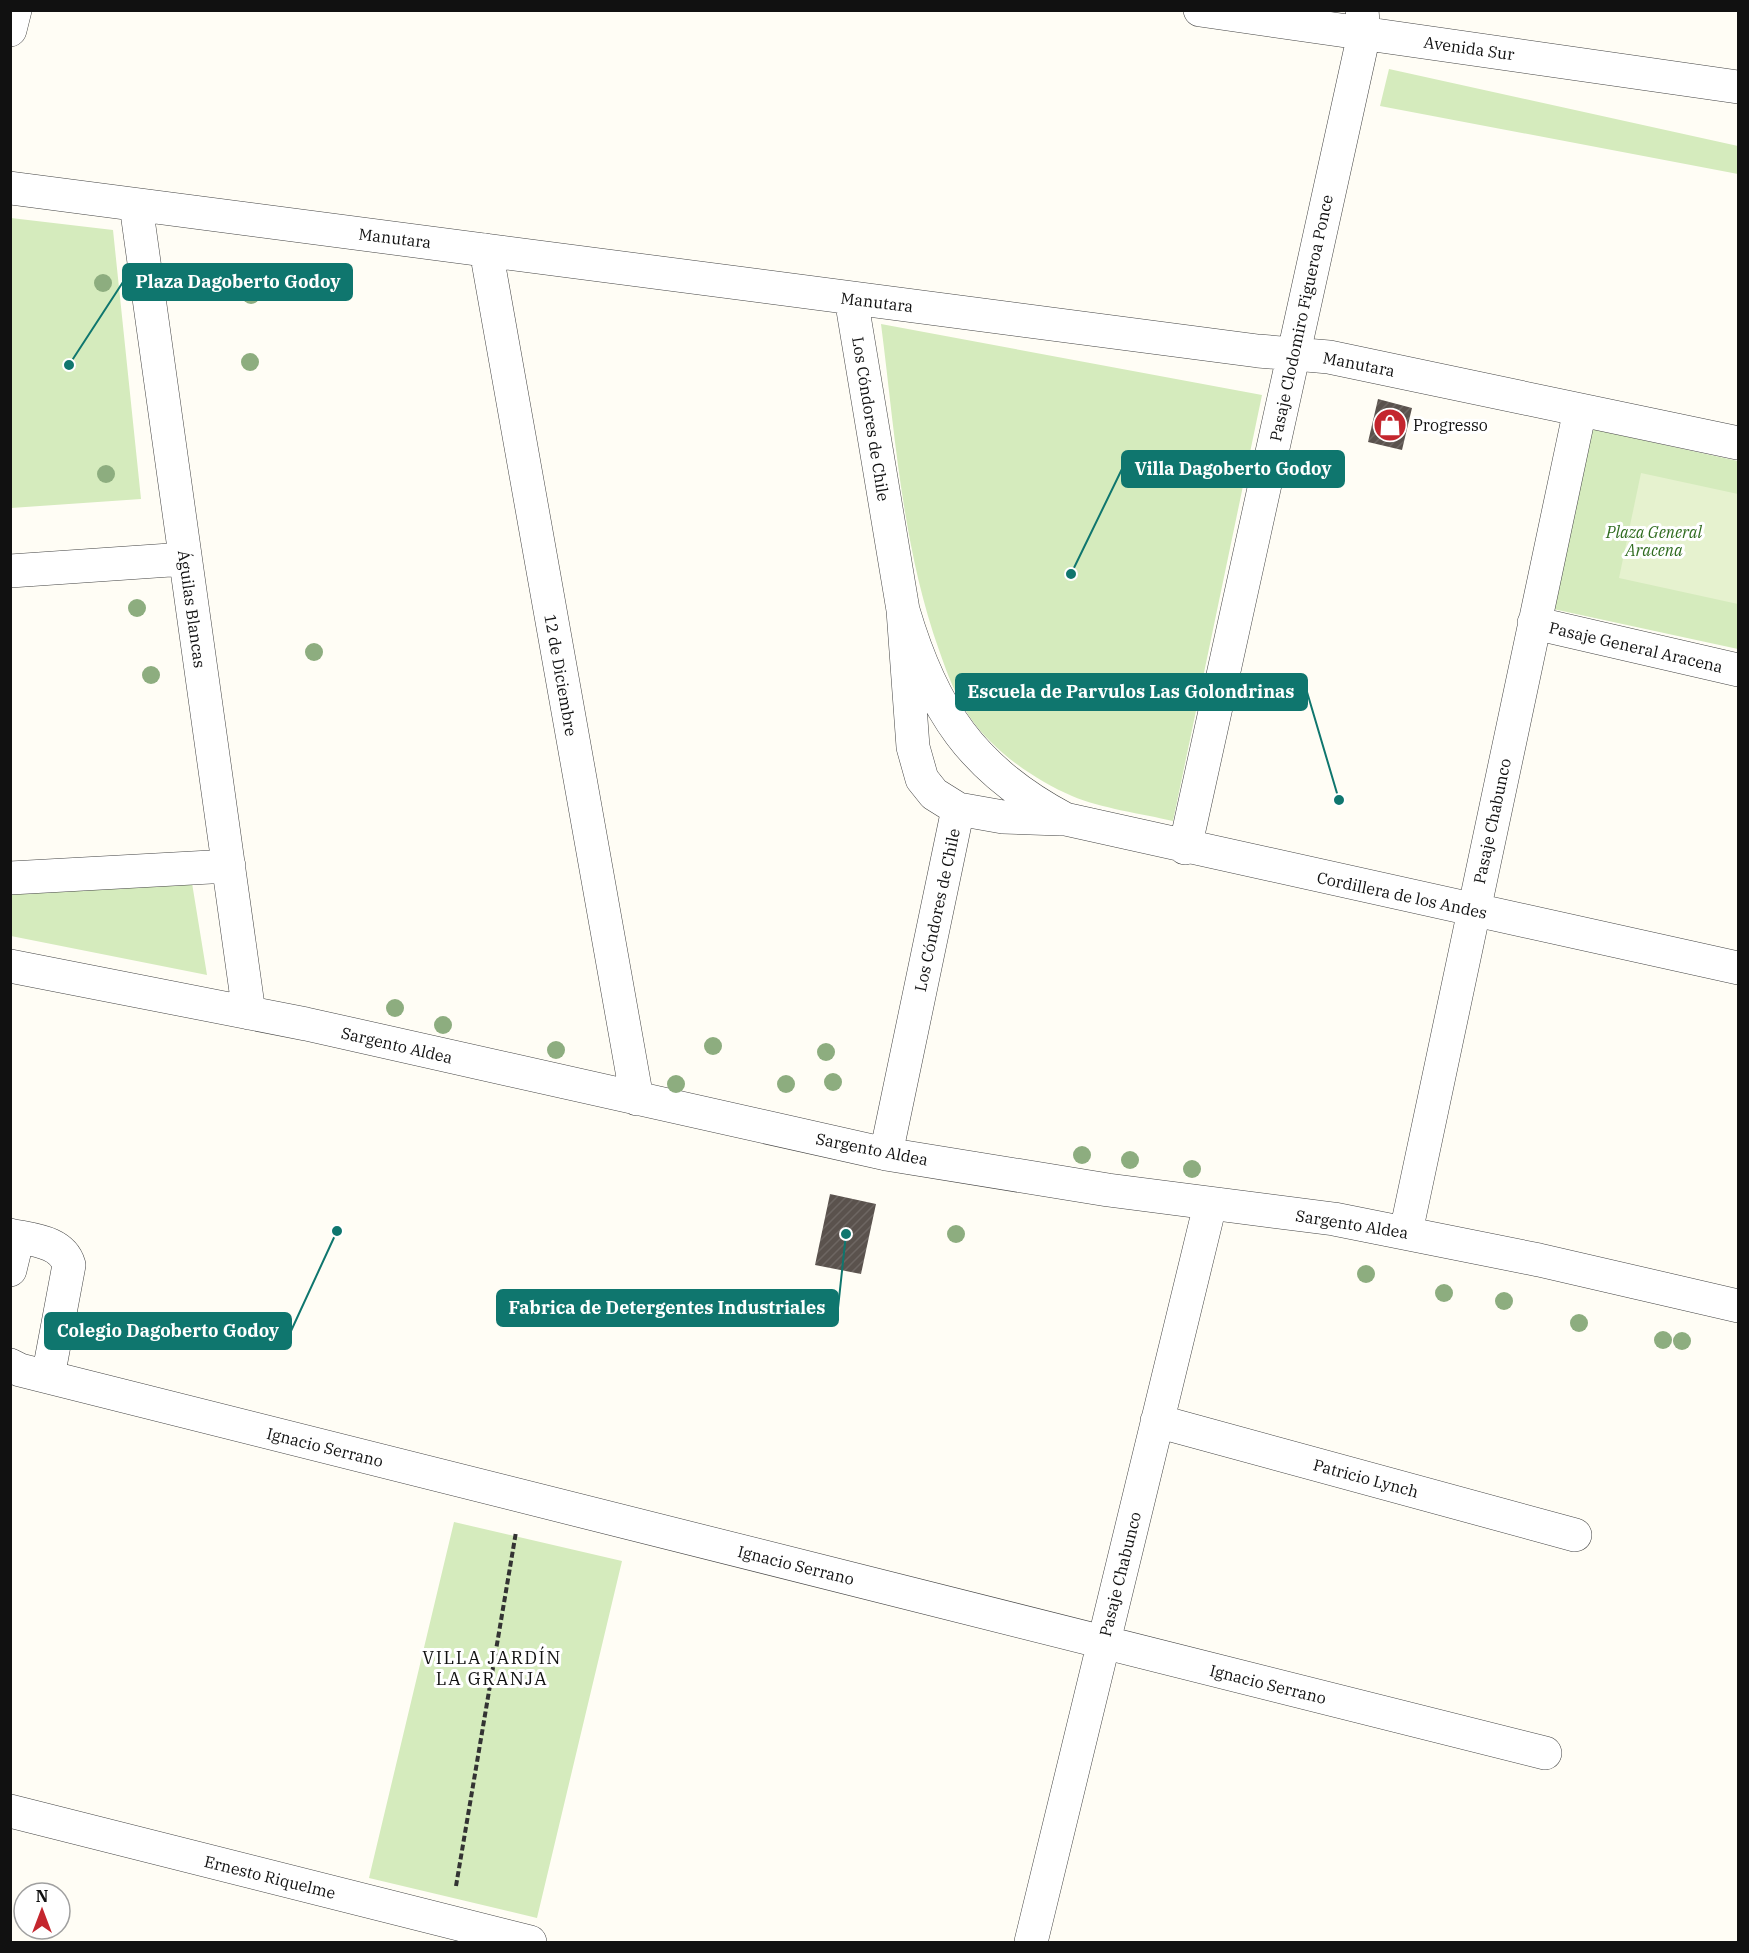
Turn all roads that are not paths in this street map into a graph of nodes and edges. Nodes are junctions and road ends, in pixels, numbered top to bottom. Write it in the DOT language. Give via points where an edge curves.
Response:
graph roads {
  1 [pos="15,10"];
  2 [pos="1200,10"];
  3 [pos="1363,22"];
  4 [pos="10,30"];
  5 [pos="1738,87"];
  6 [pos="10,188"];
  7 [pos="136,205"];
  8 [pos="486,250"];
  9 [pos="851,298"];
  10 [pos="1293,354"];
  11 [pos="1580,410"];
  12 [pos="1738,443"];
  13 [pos="185,559"];
  14 [pos="10,571"];
  15 [pos="903,610"];
  16 [pos="1534,623"];
  17 [pos="1738,670"];
  18 [pos="982,759"];
  19 [pos="958,809"];
  20 [pos="1065,819"];
  21 [pos="1185,848"];
  22 [pos="229,866"];
  23 [pos="10,878"];
  24 [pos="1473,910"];
  25 [pos="10,966"];
  26 [pos="1738,968"];
  27 [pos="249,1013"];
  28 [pos="637,1099"];
  29 [pos="886,1154"];
  30 [pos="1210,1205"];
  31 [pos="1406,1232"];
  32 [pos="14,1236"];
  33 [pos="10,1270"];
  34 [pos="1738,1306"];
  35 [pos="10,1365"];
  36 [pos="48,1377"];
  37 [pos="1157,1421"];
  38 [pos="1575,1535"];
  39 [pos="1104,1643"];
  40 [pos="1545,1754"];
  41 [pos="10,1811"];
  42 [pos="530,1942"];
  43 [pos="1030,1942"];
  1 -- 4 [label="street"];
  2 -- 3 [label="street, Avenida Sur"];
  3 -- 5 [label="street, Avenida Sur"];
  3 -- 10 [label="street, Pasaje Clodomiro Figueroa Ponce"];
  6 -- 7 [label="street, Manutara"];
  7 -- 8 [label="street, Manutara"];
  7 -- 13 [label="street, Águilas Blancas"];
  8 -- 9 [label="street, Manutara"];
  8 -- 28 [label="street, 12 de Diciembre"];
  9 -- 10 [label="street, Manutara"];
  9 -- 15 [label="street, Los Cóndores de Chile"];
  10 -- 11 [label="street, Manutara" via="1329,357"];
  10 -- 21 [label="street, Pasaje Clodomiro Figueroa Ponce"];
  11 -- 12 [label="street, Manutara"];
  11 -- 16 [label="street, Pasaje Chabunco"];
  13 -- 14 [label="street"];
  13 -- 22 [label="street, Águilas Blancas"];
  15 -- 18 [label="street, Los Cóndores de Chile" via="922,668 941,708"];
  15 -- 19 [label="street, Los Cóndores de Chile" via="906,681 916,763 934,794"];
  16 -- 17 [label="street, Pasaje General Aracena"];
  16 -- 24 [label="street, Pasaje Chabunco"];
  18 -- 20 [label="street, Cordillera de los Andes" via="1031,801"];
  19 -- 20 [label="street, Cordillera de los Andes" via="1014,818"];
  19 -- 29 [label="street, Los Cóndores de Chile"];
  20 -- 21 [label="street, Cordillera de los Andes"];
  21 -- 24 [label="street, Cordillera de los Andes"];
  22 -- 23 [label="street"];
  22 -- 27 [label="street, Águilas Blancas"];
  24 -- 26 [label="street, Cordillera de los Andes"];
  24 -- 31 [label="street, Pasaje Chabunco"];
  25 -- 27 [label="street, Sargento Aldea"];
  27 -- 28 [label="street, Sargento Aldea"];
  28 -- 29 [label="street, Sargento Aldea"];
  29 -- 30 [label="street, Sargento Aldea"];
  30 -- 31 [label="street, Sargento Aldea" via="1334,1219"];
  30 -- 37 [label="street, Pasaje Chabunco"];
  31 -- 34 [label="street, Sargento Aldea"];
  32 -- 33 [label="street"];
  32 -- 36 [label="street" via="60,1248 69,1265"];
  35 -- 36 [label="street, Ignacio Serrano"];
  36 -- 39 [label="street, Ignacio Serrano"];
  37 -- 38 [label="street, Patricio Lynch"];
  37 -- 39 [label="street, Pasaje Chabunco"];
  39 -- 40 [label="street, Ignacio Serrano"];
  39 -- 43 [label="street, Pasaje Chabunco"];
  41 -- 42 [label="street, Ernesto Riquelme"];
}
